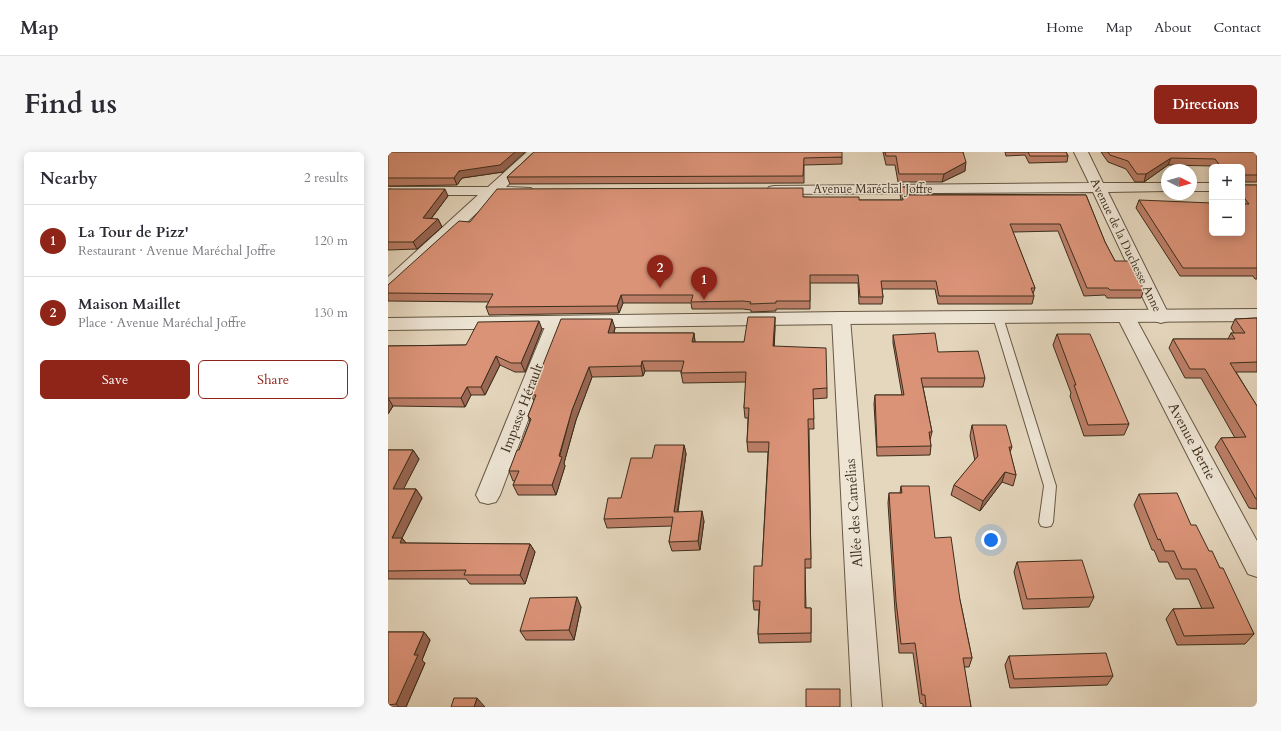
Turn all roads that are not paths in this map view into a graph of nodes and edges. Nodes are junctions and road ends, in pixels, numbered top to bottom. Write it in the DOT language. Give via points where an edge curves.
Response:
graph roads {
  1 [pos="535,152"];
  2 [pos="1081,152"];
  3 [pos="1161,187"];
  4 [pos="1197,187"];
  5 [pos="1209,187"];
  6 [pos="1098,188"];
  7 [pos="763,190"];
  8 [pos="388,191"];
  9 [pos="539,191"];
  10 [pos="491,192"];
  11 [pos="388,286"];
  12 [pos="1257,315"];
  13 [pos="1161,316"];
  14 [pos="998,317"];
  15 [pos="1126,317"];
  16 [pos="841,318"];
  17 [pos="556,322"];
  18 [pos="388,324"];
  19 [pos="488,495"];
  20 [pos="1046,522"];
  21 [pos="1257,566"];
  22 [pos="867,707"];
  1 -- 10 [label="street"];
  2 -- 6 [label="street, Avenue de la Duchesse Anne"];
  3 -- 6 [label="street, Avenue Maréchal Joffre"];
  4 -- 5 [label="street"];
  6 -- 7 [label="street, Avenue Maréchal Joffre"];
  6 -- 13 [label="street, Avenue de la Duchesse Anne"];
  8 -- 10 [label="street"];
  9 -- 10 [label="street"];
  10 -- 11 [label="street"];
  12 -- 13 [label="street"];
  13 -- 15 [label="street"];
  14 -- 15 [label="street"];
  14 -- 16 [label="street"];
  14 -- 20 [label="lane" via="1050,486"];
  15 -- 21 [label="street, Avenue Bertie"];
  16 -- 17 [label="street"];
  16 -- 22 [label="street, Allée des Camélias"];
  17 -- 18 [label="street"];
  17 -- 19 [label="street, Impasse Hérault"];
}
